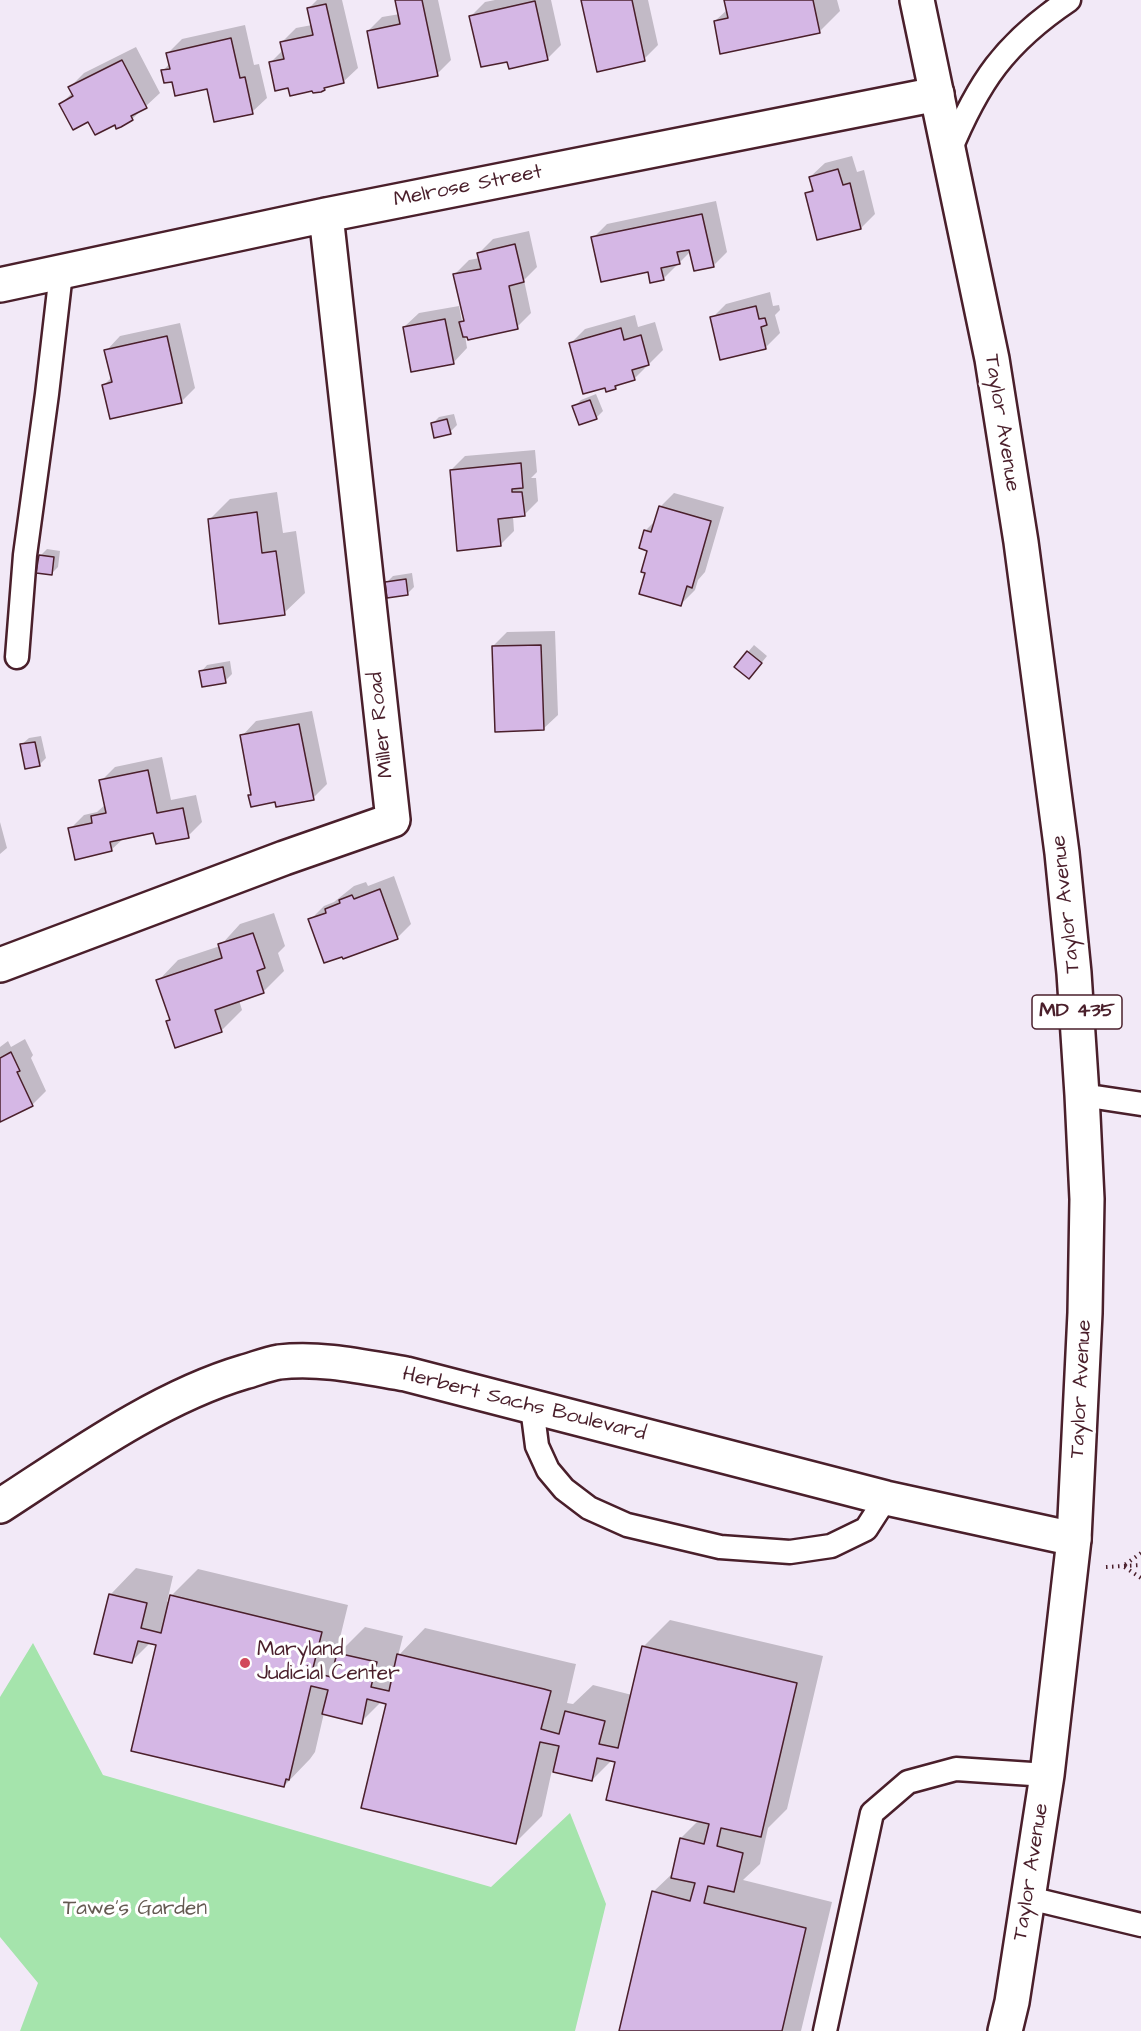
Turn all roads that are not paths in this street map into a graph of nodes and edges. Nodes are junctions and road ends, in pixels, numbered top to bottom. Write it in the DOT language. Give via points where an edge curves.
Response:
graph roads {
  1 [pos="917,0"];
  2 [pos="1069,0"];
  3 [pos="937,94"];
  4 [pos="949,153"];
  5 [pos="326,214"];
  6 [pos="61,273"];
  7 [pos="0,285"];
  8 [pos="17,657"];
  9 [pos="0,966"];
  10 [pos="1082,1095"];
  11 [pos="1141,1104"];
  12 [pos="532,1407"];
  13 [pos="886,1498"];
  14 [pos="0,1506"];
  15 [pos="1074,1539"];
  16 [pos="1047,1775"];
  17 [pos="1029,1898"];
  18 [pos="1141,1925"];
  19 [pos="825,2031"];
  20 [pos="1005,2031"];
  1 -- 3 [label="street, Taylor Avenue / MD 435"];
  2 -- 4 [label="lane" via="1019,39 984,80"];
  3 -- 4 [label="street, Taylor Avenue / MD 435"];
  3 -- 5 [label="street, Melrose Street"];
  4 -- 10 [label="street, Taylor Avenue / MD 435" via="992,359 1021,542 1062,853"];
  5 -- 6 [label="street, Melrose Street"];
  5 -- 9 [label="street, Miller Road" via="393,820"];
  6 -- 7 [label="street, Melrose Street"];
  6 -- 8 [label="lane" via="25,555"];
  10 -- 11 [label="lane"];
  10 -- 15 [label="street, Taylor Avenue / MD 435" via="1086,1301"];
  12 -- 13 [label="street, Herbert Sachs Boulevard"];
  12 -- 13 [label="lane" via="537,1446 548,1470 564,1489 590,1508 627,1525 720,1547 790,1552 831,1546 866,1529"];
  12 -- 14 [label="street, Herbert Sachs Boulevard" via="406,1374 327,1361 278,1362 221,1378 182,1396 104,1439"];
  13 -- 15 [label="street, Herbert Sachs Boulevard"];
  15 -- 16 [label="street, Taylor Avenue / MD 435"];
  16 -- 17 [label="street, Taylor Avenue / MD 435"];
  16 -- 19 [label="lane" via="956,1769 908,1782 872,1813"];
  17 -- 18 [label="lane"];
  17 -- 20 [label="street, Taylor Avenue / MD 435"];
}
